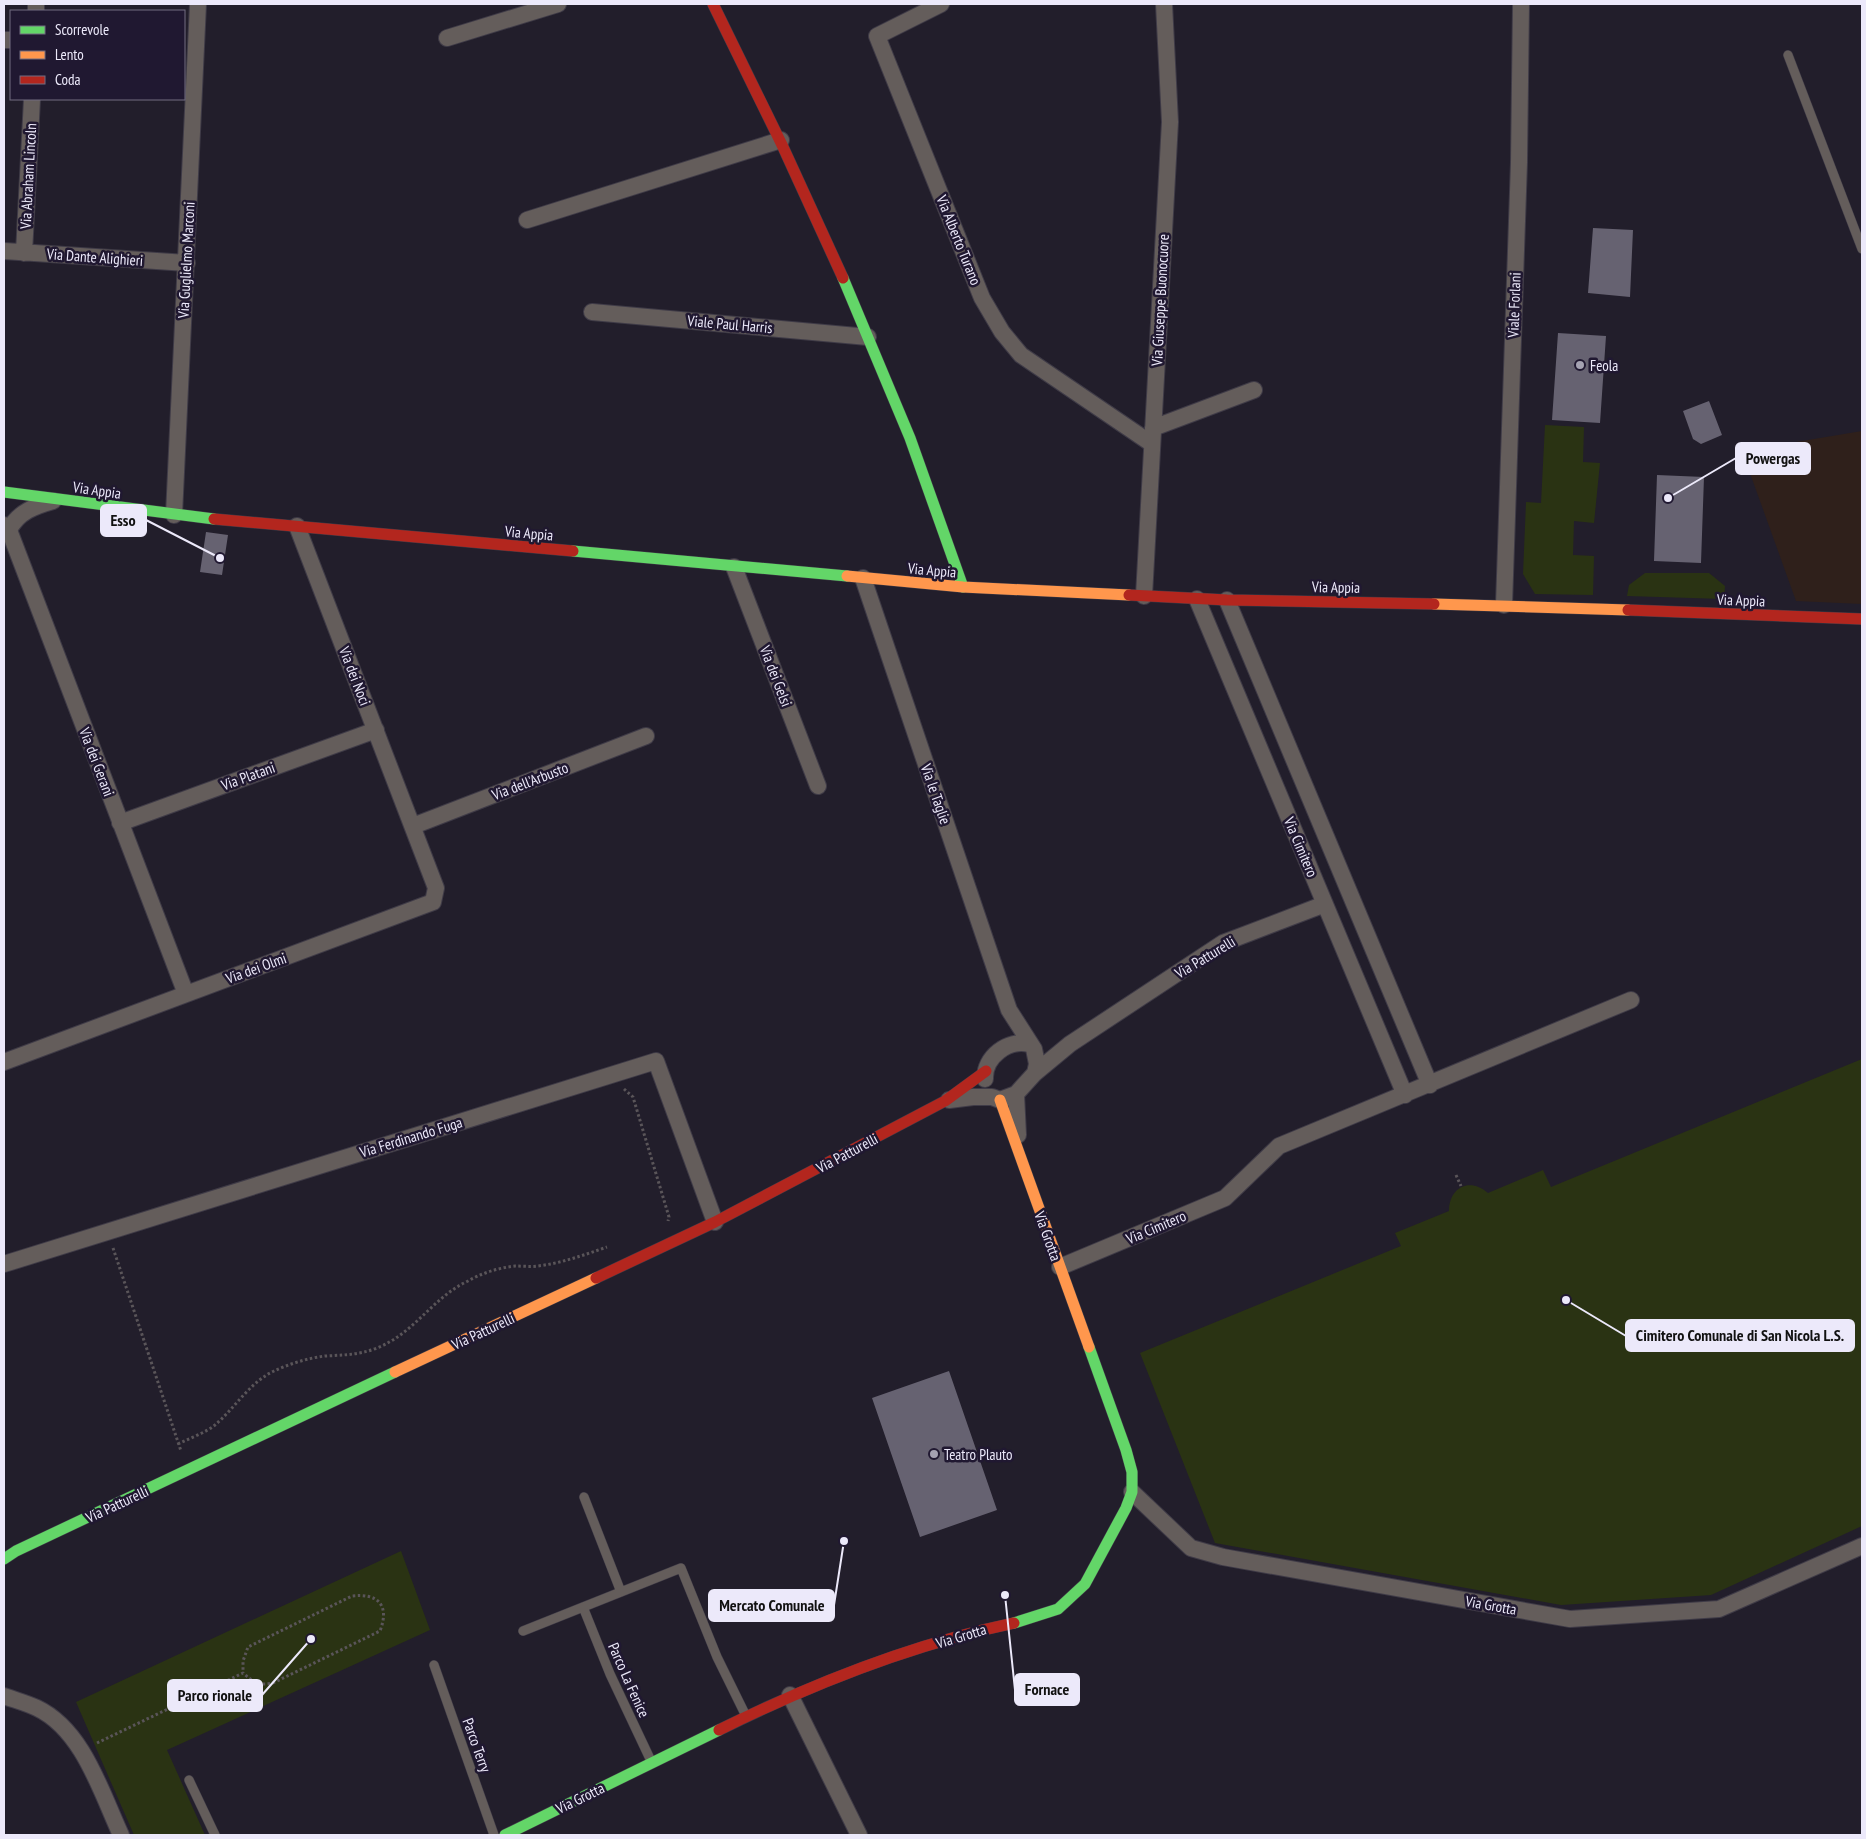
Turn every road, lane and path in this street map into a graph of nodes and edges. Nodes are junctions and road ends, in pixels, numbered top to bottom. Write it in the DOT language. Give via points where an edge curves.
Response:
graph roads {
  1 [pos="198,4"];
  2 [pos="558,4"];
  3 [pos="713,4"];
  4 [pos="941,4"];
  5 [pos="1164,4"];
  6 [pos="1521,4"];
  7 [pos="447,38"];
  8 [pos="189,49"];
  9 [pos="1788,55"];
  10 [pos="32,100"];
  11 [pos="781,140"];
  12 [pos="526,220"];
  13 [pos="1862,249"];
  14 [pos="4,251"];
  15 [pos="24,252"];
  16 [pos="186,263"];
  17 [pos="592,312"];
  18 [pos="868,337"];
  19 [pos="1254,390"];
  20 [pos="1153,428"];
  21 [pos="1152,444"];
  22 [pos="4,492"];
  23 [pos="57,500"];
  24 [pos="174,515"];
  25 [pos="297,526"];
  26 [pos="6,528"];
  27 [pos="734,567"];
  28 [pos="863,578"];
  29 [pos="963,588"];
  30 [pos="1144,596"];
  31 [pos="1197,599"];
  32 [pos="1227,600"];
  33 [pos="1504,605"];
  34 [pos="1862,620"];
  35 [pos="376,730"];
  36 [pos="646,736"];
  37 [pos="818,786"];
  38 [pos="120,823"];
  39 [pos="413,826"];
  40 [pos="1325,904"];
  41 [pos="186,994"];
  42 [pos="1631,1000"];
  43 [pos="1009,1010"];
  44 [pos="1070,1044"];
  45 [pos="1006,1046"];
  46 [pos="1031,1046"];
  47 [pos="4,1062"];
  48 [pos="986,1071"];
  49 [pos="1035,1073"];
  50 [pos="1430,1085"];
  51 [pos="617,1088"];
  52 [pos="1016,1094"];
  53 [pos="1405,1095"];
  54 [pos="996,1098"];
  55 [pos="945,1101"];
  56 [pos="1018,1150"];
  57 [pos="1456,1175"];
  58 [pos="1461,1186"];
  59 [pos="714,1222"];
  60 [pos="667,1226"];
  61 [pos="108,1232"];
  62 [pos="616,1244"];
  63 [pos="4,1264"];
  64 [pos="1060,1267"];
  65 [pos="178,1444"];
  66 [pos="182,1455"];
  67 [pos="1132,1492"];
  68 [pos="584,1497"];
  69 [pos="1862,1546"];
  70 [pos="8,1555"];
  71 [pos="621,1592"];
  72 [pos="583,1607"];
  73 [pos="523,1631"];
  74 [pos="434,1665"];
  75 [pos="243,1673"];
  76 [pos="790,1695"];
  77 [pos="4,1696"];
  78 [pos="746,1716"];
  79 [pos="82,1750"];
  80 [pos="652,1763"];
  81 [pos="189,1780"];
  82 [pos="121,1835"];
  83 [pos="215,1835"];
  84 [pos="494,1835"];
  85 [pos="505,1835"];
  86 [pos="859,1835"];
  1 -- 8 [label="street, Via Guglielmo Marconi"];
  2 -- 7 [label="street"];
  3 -- 11 [label="street"];
  4 -- 21 [label="street, Via Alberto Turano" via="877,36 982,298 1002,332 1021,355"];
  5 -- 20 [label="street, Via Giuseppe Buonocuore" via="1170,122"];
  6 -- 33 [label="street, Viale Forlani"];
  8 -- 16 [label="street, Via Guglielmo Marconi"];
  9 -- 13 [label="lane"];
  10 -- 15 [label="street, Via Abraham Lincoln"];
  11 -- 12 [label="street"];
  11 -- 18 [label="street"];
  14 -- 15 [label="street, Via Dante Alighieri"];
  15 -- 16 [label="street, Via Dante Alighieri"];
  16 -- 24 [label="street, Via Guglielmo Marconi"];
  17 -- 18 [label="street, Viale Paul Harris"];
  18 -- 29 [label="street" via="914,446"];
  19 -- 20 [label="street"];
  20 -- 21 [label="street, Via Giuseppe Buonocuore"];
  21 -- 30 [label="street, Via Giuseppe Buonocuore"];
  22 -- 23 [label="street, Via Appia"];
  23 -- 24 [label="street, Via Appia"];
  23 -- 26 [label="street, Via dei Gerani" via="25,511"];
  24 -- 25 [label="street, Via Appia"];
  25 -- 27 [label="street, Via Appia"];
  25 -- 35 [label="street, Via dei Noci"];
  26 -- 38 [label="street, Via dei Gerani"];
  27 -- 28 [label="street, Via Appia"];
  27 -- 37 [label="street, Via dei Gelsi"];
  28 -- 29 [label="street, Via Appia"];
  28 -- 43 [label="street, Via le Taglie"];
  29 -- 30 [label="street, Via Appia"];
  30 -- 31 [label="street, Via Appia"];
  31 -- 32 [label="street, Via Appia"];
  31 -- 40 [label="street, Via Cimitero"];
  32 -- 33 [label="street, Via Appia"];
  32 -- 50 [label="street, Via Cimitero"];
  33 -- 34 [label="street, Via Appia"];
  35 -- 38 [label="street, Via Platani"];
  35 -- 39 [label="street, Via dei Noci"];
  36 -- 39 [label="street, Via dell'Arbusto"];
  38 -- 41 [label="street, Via dei Gerani"];
  39 -- 41 [label="street, Via dei Olmi" via="436,888 433,902"];
  40 -- 44 [label="street, Via Patturelli" via="1223,943"];
  40 -- 53 [label="street, Via Cimitero"];
  41 -- 47 [label="street, Via dei Olmi"];
  42 -- 50 [label="street, Via Cimitero"];
  43 -- 45 [label="street, Via le Taglie"];
  43 -- 46 [label="street, Via le Taglie"];
  44 -- 46 [label="street, Via Patturelli"];
  44 -- 49 [label="street, Via Patturelli"];
  45 -- 46 [label="street, Via Patturelli" via="1021,1042"];
  45 -- 48 [label="street, Via Patturelli" via="992,1058"];
  46 -- 49 [label="street" via="1037,1064"];
  48 -- 54 [label="street" via="985,1085"];
  48 -- 55 [label="street, Via Patturelli"];
  49 -- 52 [label="street, Via Patturelli"];
  50 -- 53 [label="street, Via Cimitero"];
  51 -- 60 [label="path" via="633,1097 669,1217"];
  52 -- 54 [label="street, Via Patturelli"];
  52 -- 56 [label="street, Via Grotta"];
  53 -- 64 [label="street, Via Cimitero" via="1278,1146 1225,1198"];
  54 -- 55 [label="street, Via Patturelli"];
  54 -- 56 [label="street, Via Grotta"];
  55 -- 59 [label="street, Via Patturelli"];
  56 -- 64 [label="street, Via Grotta"];
  57 -- 58 [label="path"];
  59 -- 61 [label="street, Via Ferdinando Fuga" via="656,1061"];
  59 -- 70 [label="street, Via Patturelli"];
  61 -- 63 [label="street, Via Ferdinando Fuga"];
  61 -- 65 [label="path"];
  62 -- 65 [label="path" via="563,1262 514,1266 482,1274 448,1293 402,1335 379,1347 361,1354 323,1356 273,1371 255,1383 240,1402 213,1426"];
  64 -- 67 [label="street, Via Grotta" via="1126,1450 1132,1472"];
  65 -- 66 [label="path"];
  67 -- 69 [label="street, Via Grotta" via="1192,1548 1223,1557 1570,1619 1720,1609"];
  67 -- 76 [label="street, Via Grotta" via="1086,1584 1058,1608 1026,1622 963,1634"];
  68 -- 71 [label="lane"];
  71 -- 72 [label="lane"];
  71 -- 78 [label="lane" via="681,1568 717,1657"];
  72 -- 73 [label="lane"];
  72 -- 80 [label="lane, Parco La Fenice"];
  74 -- 84 [label="lane, Parco Terry"];
  75 -- 75 [label="path" via="253,1682 273,1683 380,1631 384,1610 371,1596 352,1596 248,1647"];
  75 -- 79 [label="path"];
  76 -- 78 [label="street, Via Grotta"];
  76 -- 86 [label="street"];
  77 -- 79 [label="street" via="38,1709 63,1728"];
  78 -- 80 [label="street, Via Grotta"];
  79 -- 82 [label="street"];
  80 -- 85 [label="street, Via Grotta"];
  81 -- 83 [label="lane"];
}
